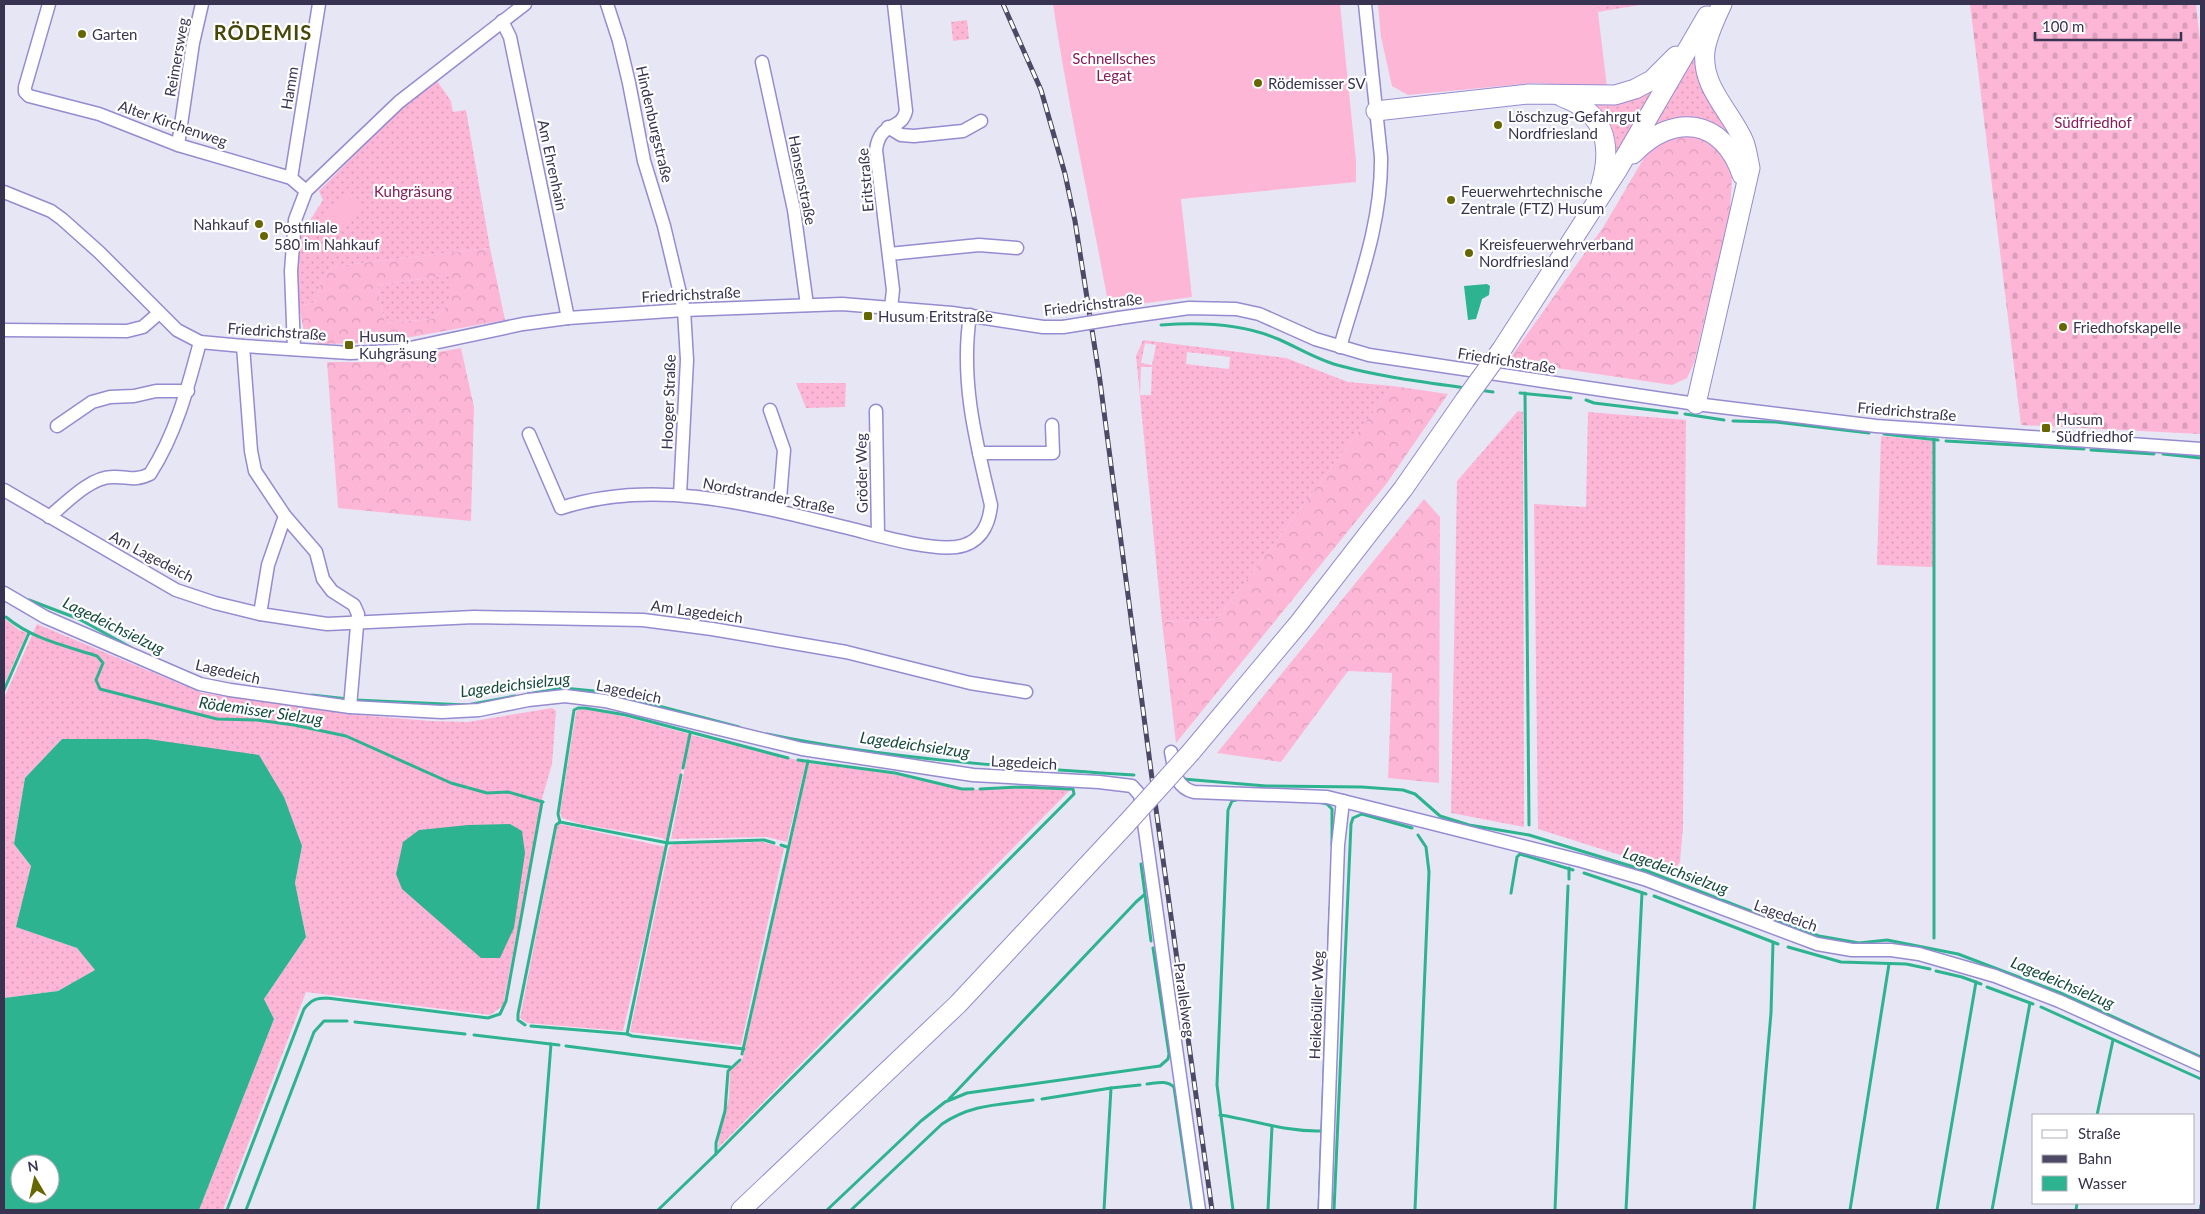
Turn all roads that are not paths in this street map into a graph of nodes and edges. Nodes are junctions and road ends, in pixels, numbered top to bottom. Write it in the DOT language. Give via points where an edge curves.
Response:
graph roads {
  1 [pos="49,4"];
  2 [pos="202,4"];
  3 [pos="319,4"];
  4 [pos="525,4"];
  5 [pos="607,4"];
  6 [pos="894,4"];
  7 [pos="1365,4"];
  8 [pos="1715,4"];
  9 [pos="1722,4"];
  10 [pos="502,21"];
  11 [pos="1700,29"];
  12 [pos="762,62"];
  13 [pos="1554,94"];
  14 [pos="1376,111"];
  15 [pos="981,121"];
  16 [pos="888,127"];
  17 [pos="178,145"];
  18 [pos="1618,170"];
  19 [pos="291,178"];
  20 [pos="1746,187"];
  21 [pos="306,191"];
  22 [pos="4,192"];
  23 [pos="1594,209"];
  24 [pos="1017,248"];
  25 [pos="888,254"];
  26 [pos="807,305"];
  27 [pos="891,308"];
  28 [pos="684,310"];
  29 [pos="159,313"];
  30 [pos="970,315"];
  31 [pos="568,318"];
  32 [pos="4,330"];
  33 [pos="200,342"];
  34 [pos="243,346"];
  35 [pos="1340,347"];
  36 [pos="294,349"];
  37 [pos="188,391"];
  38 [pos="1696,404"];
  39 [pos="770,410"];
  40 [pos="876,411"];
  41 [pos="1052,425"];
  42 [pos="57,426"];
  43 [pos="529,434"];
  44 [pos="2201,449"];
  45 [pos="979,453"];
  46 [pos="4,490"];
  47 [pos="680,495"];
  48 [pos="779,511"];
  49 [pos="285,516"];
  50 [pos="49,517"];
  51 [pos="878,535"];
  52 [pos="4,593"];
  53 [pos="260,614"];
  54 [pos="358,624"];
  55 [pos="1026,692"];
  56 [pos="350,707"];
  57 [pos="1171,752"];
  58 [pos="1140,795"];
  59 [pos="1343,801"];
  60 [pos="2201,1065"];
  61 [pos="741,1210"];
  62 [pos="1199,1210"];
  63 [pos="1325,1210"];
  1 -- 17 [label="street, Alter Kirchenweg" via="25,92 29,96 99,114"];
  2 -- 17 [label="street, Reimersweg"];
  3 -- 19 [label="street, Hamm"];
  4 -- 10 [label="street"];
  5 -- 28 [label="street, Hindenburgstraße" via="619,41 644,161"];
  6 -- 16 [label="street, Eritstraße" via="906,111 902,120"];
  7 -- 14 [label="street"];
  8 -- 11 [label="highway"];
  9 -- 20 [label="highway" via="1710,32 1705,67 1711,86 1745,143 1750,168"];
  10 -- 21 [label="street" via="399,102"];
  10 -- 31 [label="street, Am Ehrenhain" via="510,37"];
  11 -- 13 [label="highway" via="1669,65 1635,89 1615,95"];
  11 -- 18 [label="highway"];
  12 -- 26 [label="street, Hansenstraße" via="794,210"];
  13 -- 14 [label="highway"];
  13 -- 23 [label="highway" via="1593,115 1602,131 1607,148 1606,170"];
  14 -- 35 [label="street" via="1381,157 1379,206 1374,234"];
  15 -- 16 [label="street" via="963,131 914,136 901,135"];
  16 -- 25 [label="street, Eritstraße" via="880,134 876,150"];
  17 -- 19 [label="street, Alter Kirchenweg"];
  18 -- 20 [label="highway" via="1643,144 1660,132 1678,126 1698,127 1727,144 1737,158"];
  18 -- 23 [label="highway"];
  19 -- 21 [label="street, Alter Kirchenweg"];
  20 -- 38 [label="highway"];
  21 -- 36 [label="street" via="295,220 291,271"];
  22 -- 29 [label="street, Friedrichstraße" via="62,218"];
  23 -- 61 [label="highway, bridge" via="1502,350 1403,489 1191,752 958,1004"];
  24 -- 25 [label="street" via="979,245"];
  25 -- 27 [label="street, Eritstraße" via="893,290"];
  26 -- 27 [label="street, Friedrichstraße"];
  26 -- 28 [label="street, Friedrichstraße"];
  27 -- 30 [label="street, Friedrichstraße"];
  28 -- 31 [label="street, Friedrichstraße"];
  28 -- 47 [label="street, Hooger Straße" via="687,360"];
  29 -- 32 [label="street" via="143,327 127,331"];
  29 -- 33 [label="street, Friedrichstraße" via="178,330"];
  30 -- 35 [label="street, Friedrichstraße, bridge" via="1018,324 1063,327 1190,308 1236,309 1259,314"];
  30 -- 45 [label="street" via="967,383"];
  31 -- 36 [label="street, Friedrichstraße" via="523,324 396,351"];
  33 -- 34 [label="street, Friedrichstraße"];
  33 -- 37 [label="street"];
  34 -- 36 [label="street, Friedrichstraße"];
  34 -- 49 [label="street" via="255,471"];
  35 -- 38 [label="street, Friedrichstraße" via="1379,357"];
  37 -- 42 [label="street" via="156,391 92,402"];
  37 -- 50 [label="street" via="162,456 150,474 132,480 112,476 100,478"];
  38 -- 44 [label="street, Friedrichstraße" via="1876,426"];
  39 -- 48 [label="street" via="784,450"];
  40 -- 51 [label="street, Gröder Weg"];
  41 -- 45 [label="street" via="1053,453"];
  43 -- 47 [label="street, Nordstrander Straße" via="561,508 607,497"];
  45 -- 51 [label="street, Nordstrander Straße" via="991,505 990,519 973,542 957,547 937,547"];
  46 -- 50 [label="street, Am Lagedeich"];
  47 -- 48 [label="street, Nordstrander Straße"];
  48 -- 51 [label="street, Nordstrander Straße"];
  49 -- 53 [label="street" via="268,565"];
  49 -- 54 [label="street" via="316,552 323,579 332,591 354,605"];
  50 -- 53 [label="street, Am Lagedeich" via="176,590"];
  52 -- 56 [label="street, Lagedeich" via="44,617 200,684"];
  53 -- 54 [label="street, Am Lagedeich" via="327,624"];
  54 -- 55 [label="street, Am Lagedeich" via="474,617 643,620 846,652 970,683"];
  54 -- 56 [label="street"];
  56 -- 58 [label="street, Lagedeich" via="442,712 479,710 565,696 605,701 802,750 974,775 1121,784 1132,786"];
  57 -- 59 [label="street, Lagedeich" via="1184,790 1314,796"];
  58 -- 62 [label="street, Parallelweg"];
  59 -- 60 [label="street, Lagedeich" via="1582,860 1644,879 1817,944 1852,950 1920,954 1956,964 2059,1001"];
  59 -- 63 [label="street, Heikebüller Weg" via="1338,845"];
}
